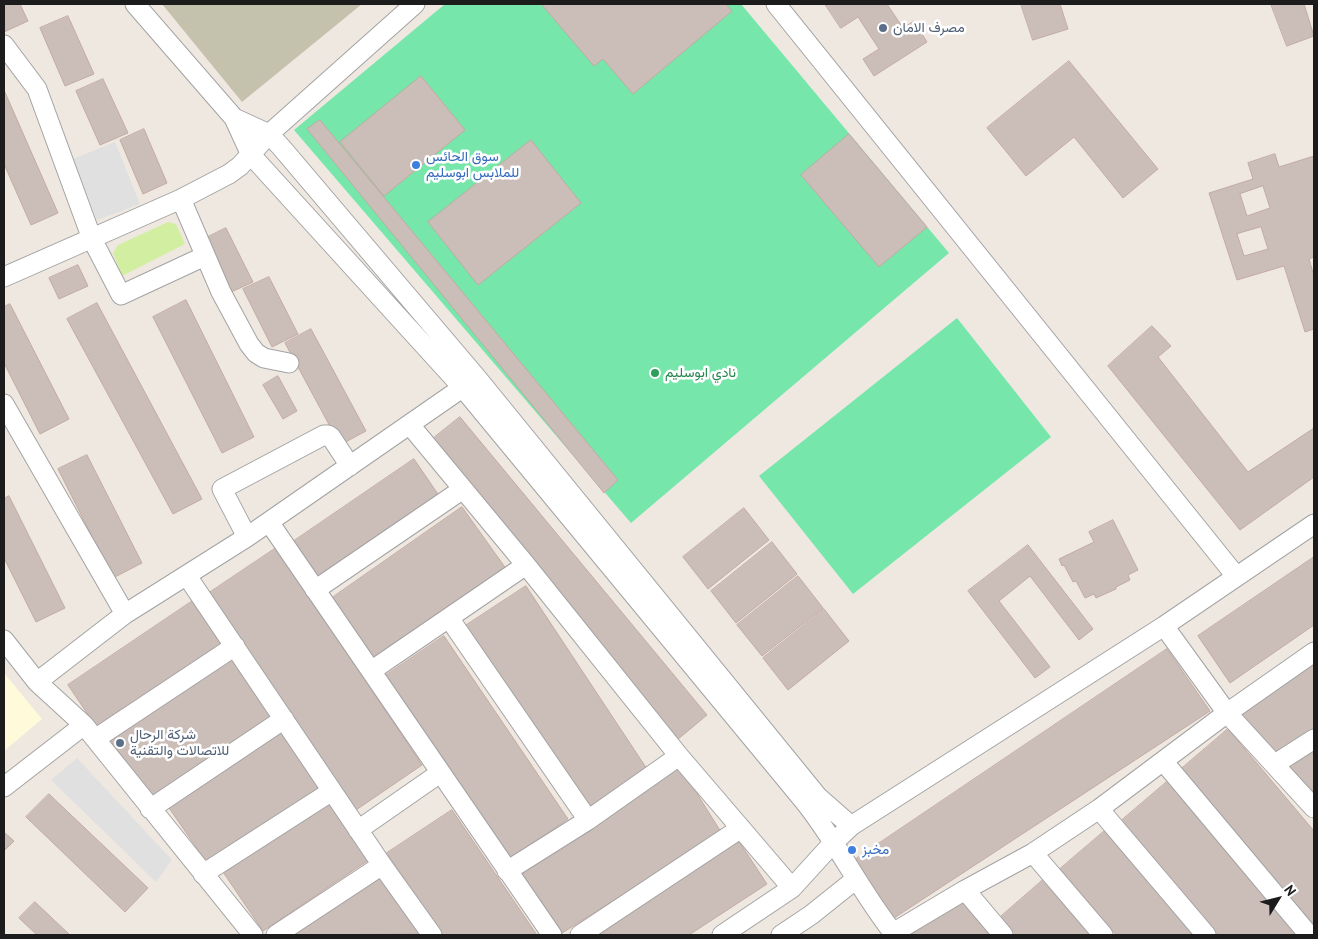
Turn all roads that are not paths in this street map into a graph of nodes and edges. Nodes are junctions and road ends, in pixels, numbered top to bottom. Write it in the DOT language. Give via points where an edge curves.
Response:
graph roads {
  1 [pos="135,4"];
  2 [pos="415,4"];
  3 [pos="776,4"];
  4 [pos="4,44"];
  5 [pos="234,118"];
  6 [pos="269,134"];
  7 [pos="251,155"];
  8 [pos="181,199"];
  9 [pos="92,239"];
  10 [pos="206,256"];
  11 [pos="4,277"];
  12 [pos="289,363"];
  13 [pos="470,383"];
  14 [pos="4,404"];
  15 [pos="410,425"];
  16 [pos="350,466"];
  17 [pos="463,489"];
  18 [pos="269,522"];
  19 [pos="1314,524"];
  20 [pos="247,537"];
  21 [pos="526,565"];
  22 [pos="187,576"];
  23 [pos="1236,576"];
  24 [pos="315,590"];
  25 [pos="125,614"];
  26 [pos="449,618"];
  27 [pos="1164,626"];
  28 [pos="4,640"];
  29 [pos="234,646"];
  30 [pos="1314,652"];
  31 [pos="371,671"];
  32 [pos="37,682"];
  33 [pos="1227,713"];
  34 [pos="284,719"];
  35 [pos="90,732"];
  36 [pos="1314,739"];
  37 [pos="680,756"];
  38 [pos="1163,761"];
  39 [pos="1275,764"];
  40 [pos="440,773"];
  41 [pos="4,787"];
  42 [pos="332,791"];
  43 [pos="1314,808"];
  44 [pos="150,809"];
  45 [pos="1099,809"];
  46 [pos="588,820"];
  47 [pos="851,826"];
  48 [pos="741,828"];
  49 [pos="358,830"];
  50 [pos="833,843"];
  51 [pos="1033,853"];
  52 [pos="382,865"];
  53 [pos="507,871"];
  54 [pos="203,874"];
  55 [pos="856,879"];
  56 [pos="792,888"];
  57 [pos="965,890"];
  58 [pos="894,934"];
  59 [pos="253,935"];
  60 [pos="276,935"];
  61 [pos="432,935"];
  62 [pos="552,935"];
  63 [pos="580,935"];
  64 [pos="722,935"];
  65 [pos="781,935"];
  66 [pos="1004,935"];
  67 [pos="1103,935"];
  68 [pos="1206,935"];
  69 [pos="1310,935"];
  1 -- 5 [label="street"];
  2 -- 6 [label="street"];
  3 -- 23 [label="street"];
  4 -- 9 [label="street" via="37,89"];
  5 -- 6 [label="street"];
  5 -- 7 [label="street"];
  6 -- 7 [label="street"];
  6 -- 13 [label="street"];
  7 -- 8 [label="street" via="229,174"];
  7 -- 13 [label="street"];
  8 -- 9 [label="street"];
  8 -- 10 [label="street"];
  9 -- 10 [label="street" via="121,295"];
  9 -- 11 [label="street"];
  10 -- 12 [label="street" via="249,344 264,358"];
  13 -- 15 [label="street"];
  13 -- 47 [label="street" via="818,796"];
  13 -- 50 [label="street" via="809,808"];
  14 -- 25 [label="street"];
  15 -- 16 [label="street"];
  15 -- 17 [label="street"];
  16 -- 18 [label="street"];
  16 -- 20 [label="street" via="328,435 222,489"];
  17 -- 21 [label="street"];
  17 -- 24 [label="street"];
  18 -- 20 [label="street"];
  18 -- 24 [label="street"];
  19 -- 23 [label="street"];
  20 -- 22 [label="street"];
  21 -- 26 [label="street"];
  21 -- 37 [label="street"];
  22 -- 25 [label="street"];
  22 -- 29 [label="street"];
  23 -- 27 [label="street"];
  24 -- 31 [label="street"];
  25 -- 32 [label="street"];
  26 -- 31 [label="street"];
  26 -- 46 [label="street"];
  27 -- 33 [label="street"];
  27 -- 47 [label="street"];
  28 -- 32 [label="street"];
  29 -- 34 [label="street"];
  29 -- 35 [label="street"];
  30 -- 33 [label="street"];
  31 -- 40 [label="street"];
  32 -- 35 [label="street"];
  33 -- 38 [label="street"];
  33 -- 39 [label="street"];
  34 -- 42 [label="street"];
  34 -- 44 [label="street"];
  35 -- 41 [label="street"];
  35 -- 44 [label="street"];
  36 -- 39 [label="street"];
  37 -- 46 [label="street"];
  37 -- 48 [label="street"];
  38 -- 45 [label="street"];
  38 -- 69 [label="street"];
  39 -- 43 [label="street"];
  40 -- 49 [label="street"];
  40 -- 53 [label="street"];
  42 -- 49 [label="street"];
  42 -- 54 [label="street"];
  44 -- 54 [label="street"];
  45 -- 51 [label="street"];
  45 -- 68 [label="street"];
  46 -- 53 [label="street"];
  47 -- 50 [label="street"];
  48 -- 56 [label="street"];
  48 -- 63 [label="street"];
  49 -- 52 [label="street"];
  50 -- 55 [label="street"];
  50 -- 56 [label="street"];
  51 -- 57 [label="street"];
  51 -- 67 [label="street"];
  52 -- 60 [label="street"];
  52 -- 61 [label="street"];
  53 -- 62 [label="street"];
  54 -- 59 [label="street"];
  55 -- 58 [label="street"];
  55 -- 65 [label="street"];
  56 -- 64 [label="street"];
  57 -- 58 [label="street"];
  57 -- 66 [label="street"];
}
